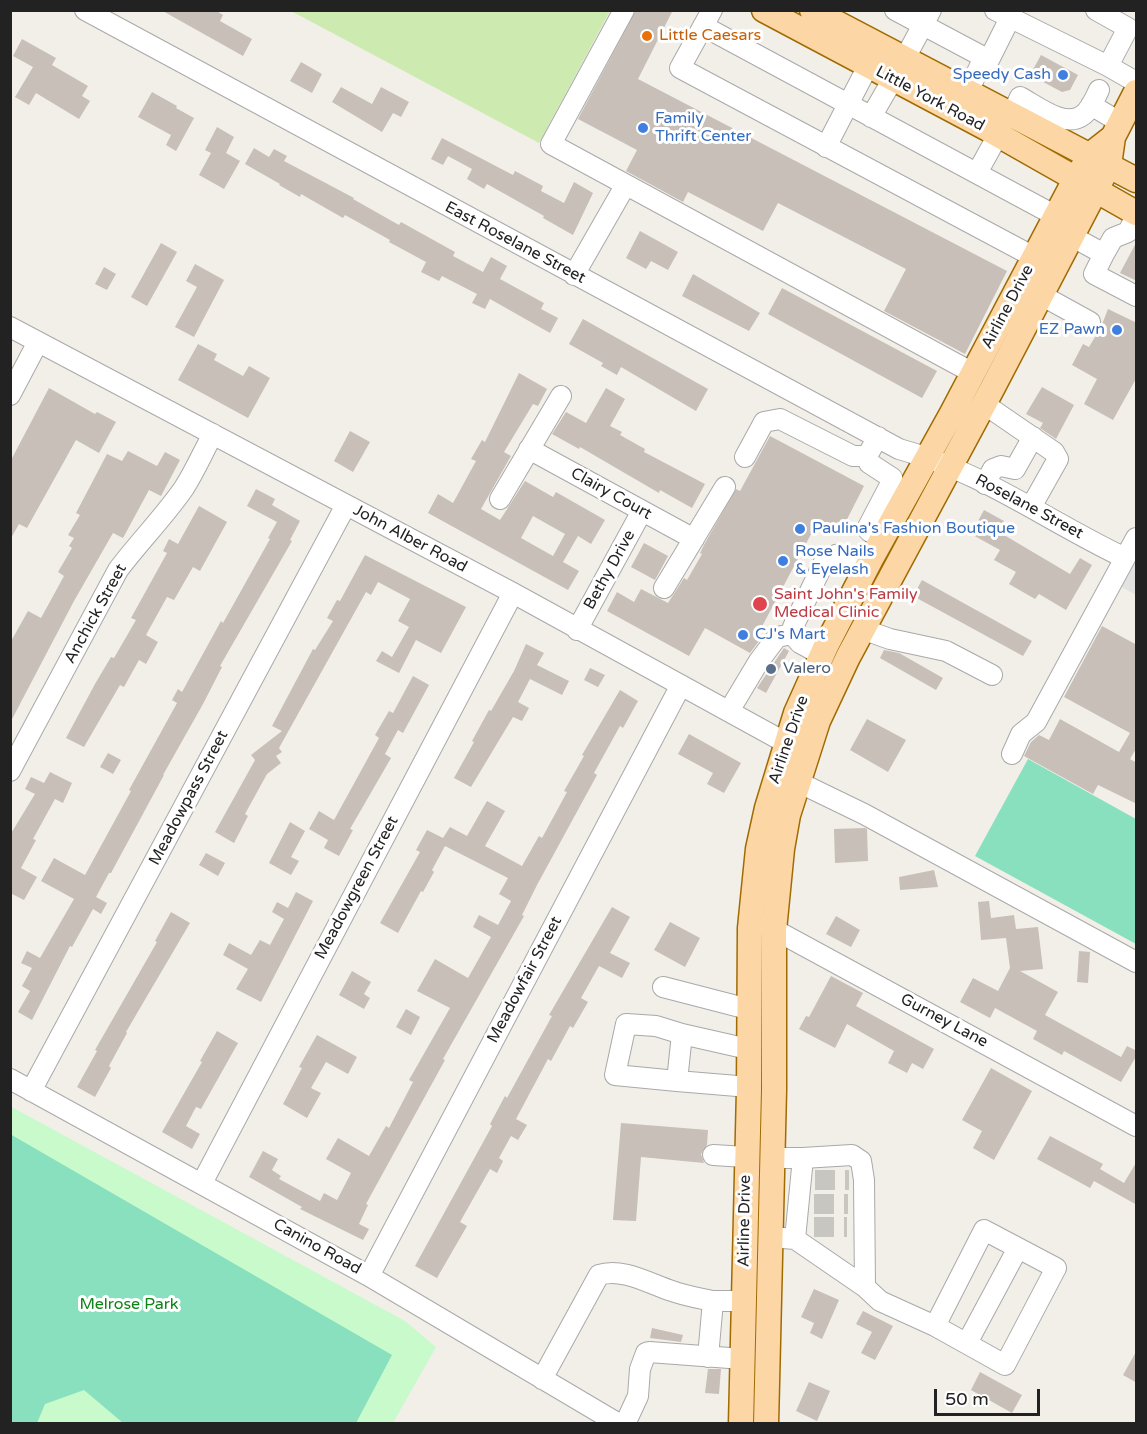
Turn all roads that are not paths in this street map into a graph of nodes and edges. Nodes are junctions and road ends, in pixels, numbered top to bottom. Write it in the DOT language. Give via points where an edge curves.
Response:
graph roads {
  1 [pos="85,10"];
  2 [pos="624,10"];
  3 [pos="764,10"];
  4 [pos="812,10"];
  5 [pos="895,10"];
  6 [pos="1096,10"];
  7 [pos="1003,14"];
  8 [pos="708,18"];
  9 [pos="927,18"];
  10 [pos="1125,26"];
  11 [pos="984,57"];
  12 [pos="868,66"];
  13 [pos="1108,66"];
  14 [pos="898,69"];
  15 [pos="1137,82"];
  16 [pos="968,92"];
  17 [pos="1137,92"];
  18 [pos="849,104"];
  19 [pos="871,117"];
  20 [pos="1057,127"];
  21 [pos="1117,130"];
  22 [pos="998,135"];
  23 [pos="826,147"];
  24 [pos="1100,160"];
  25 [pos="976,173"];
  26 [pos="1137,180"];
  27 [pos="625,186"];
  28 [pos="1085,186"];
  29 [pos="1137,214"];
  30 [pos="1056,216"];
  31 [pos="1071,236"];
  32 [pos="1104,254"];
  33 [pos="1034,257"];
  34 [pos="574,275"];
  35 [pos="1041,295"];
  36 [pos="1137,296"];
  37 [pos="1090,322"];
  38 [pos="10,327"];
  39 [pos="38,342"];
  40 [pos="973,373"];
  41 [pos="10,395"];
  42 [pos="561,396"];
  43 [pos="984,404"];
  44 [pos="213,434"];
  45 [pos="878,437"];
  46 [pos="1033,437"];
  47 [pos="529,449"];
  48 [pos="867,456"];
  49 [pos="745,457"];
  50 [pos="939,461"];
  51 [pos="985,484"];
  52 [pos="725,487"];
  53 [pos="500,499"];
  54 [pos="346,505"];
  55 [pos="1031,507"];
  56 [pos="642,511"];
  57 [pos="1137,538"];
  58 [pos="694,539"];
  59 [pos="882,540"];
  60 [pos="1122,563"];
  61 [pos="865,571"];
  62 [pos="664,588"];
  63 [pos="513,593"];
  64 [pos="862,629"];
  65 [pos="577,630"];
  66 [pos="792,634"];
  67 [pos="822,655"];
  68 [pos="992,675"];
  69 [pos="681,685"];
  70 [pos="729,711"];
  71 [pos="786,743"];
  72 [pos="808,754"];
  73 [pos="1012,754"];
  74 [pos="10,771"];
  75 [pos="798,782"];
  76 [pos="751,916"];
  77 [pos="774,930"];
  78 [pos="1137,962"];
  79 [pos="663,987"];
  80 [pos="748,1009"];
  81 [pos="682,1034"];
  82 [pos="748,1050"];
  83 [pos="10,1079"];
  84 [pos="677,1081"];
  85 [pos="749,1088"];
  86 [pos="31,1090"];
  87 [pos="1137,1126"];
  88 [pos="713,1155"];
  89 [pos="746,1157"];
  90 [pos="772,1158"];
  91 [pos="803,1158"];
  92 [pos="202,1183"];
  93 [pos="802,1231"];
  94 [pos="771,1238"];
  95 [pos="1018,1248"];
  96 [pos="369,1276"];
  97 [pos="865,1287"];
  98 [pos="713,1301"];
  99 [pos="744,1301"];
  100 [pos="935,1326"];
  101 [pos="967,1343"];
  102 [pos="708,1357"];
  103 [pos="743,1359"];
  104 [pos="542,1379"];
  105 [pos="619,1424"];
  106 [pos="625,1424"];
  107 [pos="741,1424"];
  108 [pos="766,1424"];
  1 -- 34 [label="street, East Roselane Street"];
  2 -- 27 [label="street" via="551,144"];
  3 -- 12 [label="main road, Little York Road"];
  4 -- 14 [label="main road, Little York Road"];
  5 -- 9 [label="street"];
  6 -- 10 [label="street"];
  7 -- 11 [label="street" via="989,60"];
  7 -- 13 [label="street"];
  8 -- 18 [label="street"];
  8 -- 23 [label="street" via="680,69"];
  9 -- 11 [label="street"];
  9 -- 14 [label="street"];
  10 -- 13 [label="street"];
  11 -- 16 [label="street"];
  12 -- 14 [label="main road, Little York Road"];
  12 -- 18 [label="street"];
  13 -- 15 [label="street"];
  14 -- 16 [label="main road, Little York Road"];
  14 -- 19 [label="street"];
  14 -- 22 [label="main road, Little York Road"];
  16 -- 20 [label="main road, Little York Road" via="1012,115"];
  17 -- 21 [label="main road, Airline Drive"];
  18 -- 19 [label="street"];
  18 -- 23 [label="street"];
  19 -- 25 [label="street"];
  20 -- 21 [label="street" via="1079,117 1095,98"];
  20 -- 24 [label="main road, Little York Road"];
  21 -- 24 [label="main road, Airline Drive"];
  22 -- 25 [label="street"];
  22 -- 28 [label="main road, Little York Road"];
  23 -- 33 [label="street"];
  24 -- 26 [label="main road, Little York Road"];
  24 -- 28 [label="main road, Airline Drive"];
  25 -- 30 [label="street"];
  27 -- 34 [label="street"];
  27 -- 40 [label="street"];
  28 -- 29 [label="main road, Little York Road"];
  28 -- 30 [label="main road, Airline Drive"];
  28 -- 31 [label="main road, Airline Drive"];
  29 -- 32 [label="street" via="1128,232 1113,238"];
  30 -- 33 [label="main road, Airline Drive"];
  31 -- 32 [label="street"];
  31 -- 35 [label="main road, Airline Drive"];
  32 -- 36 [label="street" via="1094,274"];
  33 -- 40 [label="main road, Airline Drive"];
  34 -- 45 [label="street, East Roselane Street"];
  35 -- 37 [label="street"];
  35 -- 43 [label="main road, Airline Drive"];
  38 -- 39 [label="street, John Alber Road"];
  39 -- 41 [label="street"];
  39 -- 44 [label="street, John Alber Road"];
  40 -- 50 [label="main road, Airline Drive"];
  42 -- 47 [label="street"];
  43 -- 46 [label="street"];
  43 -- 50 [label="main road, Airline Drive"];
  44 -- 54 [label="street, John Alber Road"];
  44 -- 74 [label="street, Anchick Street" via="185,487 118,570"];
  45 -- 48 [label="street"];
  45 -- 50 [label="street, East Roselane Street"];
  46 -- 51 [label="street" via="1015,470 1001,466 993,469"];
  46 -- 55 [label="street" via="1058,459"];
  47 -- 53 [label="street"];
  47 -- 56 [label="street, Clairy Court"];
  48 -- 49 [label="street" via="853,456 780,419 764,422"];
  48 -- 59 [label="street" via="869,463 892,478 868,527"];
  50 -- 51 [label="street, Roselane Street"];
  50 -- 59 [label="main road, Airline Drive"];
  50 -- 64 [label="main road, Airline Drive"];
  51 -- 55 [label="street, Roselane Street"];
  52 -- 58 [label="street"];
  54 -- 63 [label="street, John Alber Road"];
  54 -- 86 [label="street, Meadowpass Street"];
  55 -- 60 [label="street, Roselane Street"];
  56 -- 58 [label="street, Clairy Court"];
  56 -- 65 [label="street, Bethy Drive"];
  57 -- 60 [label="street"];
  58 -- 62 [label="street"];
  59 -- 61 [label="main road, Airline Drive"];
  60 -- 73 [label="street" via="1036,722 1021,734"];
  61 -- 66 [label="street" via="836,555 823,564"];
  61 -- 67 [label="main road, Airline Drive"];
  63 -- 65 [label="street, John Alber Road"];
  63 -- 92 [label="street, Meadowgreen Street"];
  64 -- 68 [label="street" via="946,651"];
  64 -- 72 [label="main road, Airline Drive" via="818,721"];
  65 -- 69 [label="street, John Alber Road"];
  66 -- 67 [label="street"];
  66 -- 70 [label="street" via="777,637"];
  67 -- 71 [label="main road, Airline Drive"];
  69 -- 70 [label="street, John Alber Road"];
  69 -- 96 [label="street, Meadowfair Street"];
  70 -- 71 [label="street, John Alber Road"];
  71 -- 72 [label="street, John Alber Road"];
  71 -- 76 [label="main road, Airline Drive" via="758,849"];
  72 -- 75 [label="main road, Airline Drive"];
  75 -- 77 [label="main road, Airline Drive" via="782,849"];
  75 -- 78 [label="street"];
  76 -- 77 [label="street, Gurney Lane"];
  76 -- 80 [label="main road, Airline Drive"];
  77 -- 87 [label="street, Gurney Lane"];
  77 -- 90 [label="main road, Airline Drive"];
  79 -- 80 [label="street"];
  80 -- 82 [label="main road, Airline Drive"];
  81 -- 82 [label="street"];
  81 -- 84 [label="street"];
  81 -- 84 [label="street" via="656,1026 626,1024 615,1075"];
  82 -- 85 [label="main road, Airline Drive"];
  83 -- 86 [label="street, Canino Road"];
  84 -- 85 [label="street"];
  85 -- 89 [label="main road, Airline Drive"];
  86 -- 92 [label="street, Canino Road"];
  88 -- 89 [label="street"];
  89 -- 90 [label="main road"];
  89 -- 99 [label="main road, Airline Drive"];
  90 -- 91 [label="street"];
  90 -- 94 [label="main road, Airline Drive"];
  91 -- 93 [label="street" via="808,1180"];
  91 -- 97 [label="street" via="852,1155 861,1161 856,1180 856,1227"];
  92 -- 96 [label="street, Canino Road"];
  93 -- 94 [label="street"];
  93 -- 97 [label="street"];
  94 -- 108 [label="main road, Airline Drive"];
  95 -- 100 [label="street" via="984,1230"];
  95 -- 101 [label="street"];
  95 -- 101 [label="street" via="1056,1268 1005,1365"];
  96 -- 104 [label="street, Canino Road"];
  97 -- 100 [label="street" via="880,1301"];
  98 -- 99 [label="street"];
  98 -- 102 [label="street"];
  98 -- 104 [label="street" via="620,1274 599,1275"];
  99 -- 103 [label="main road, Airline Drive"];
  100 -- 101 [label="street"];
  102 -- 103 [label="street"];
  102 -- 106 [label="street" via="646,1353 638,1396"];
  103 -- 107 [label="main road, Airline Drive"];
  104 -- 105 [label="street, Canino Road"];
}
